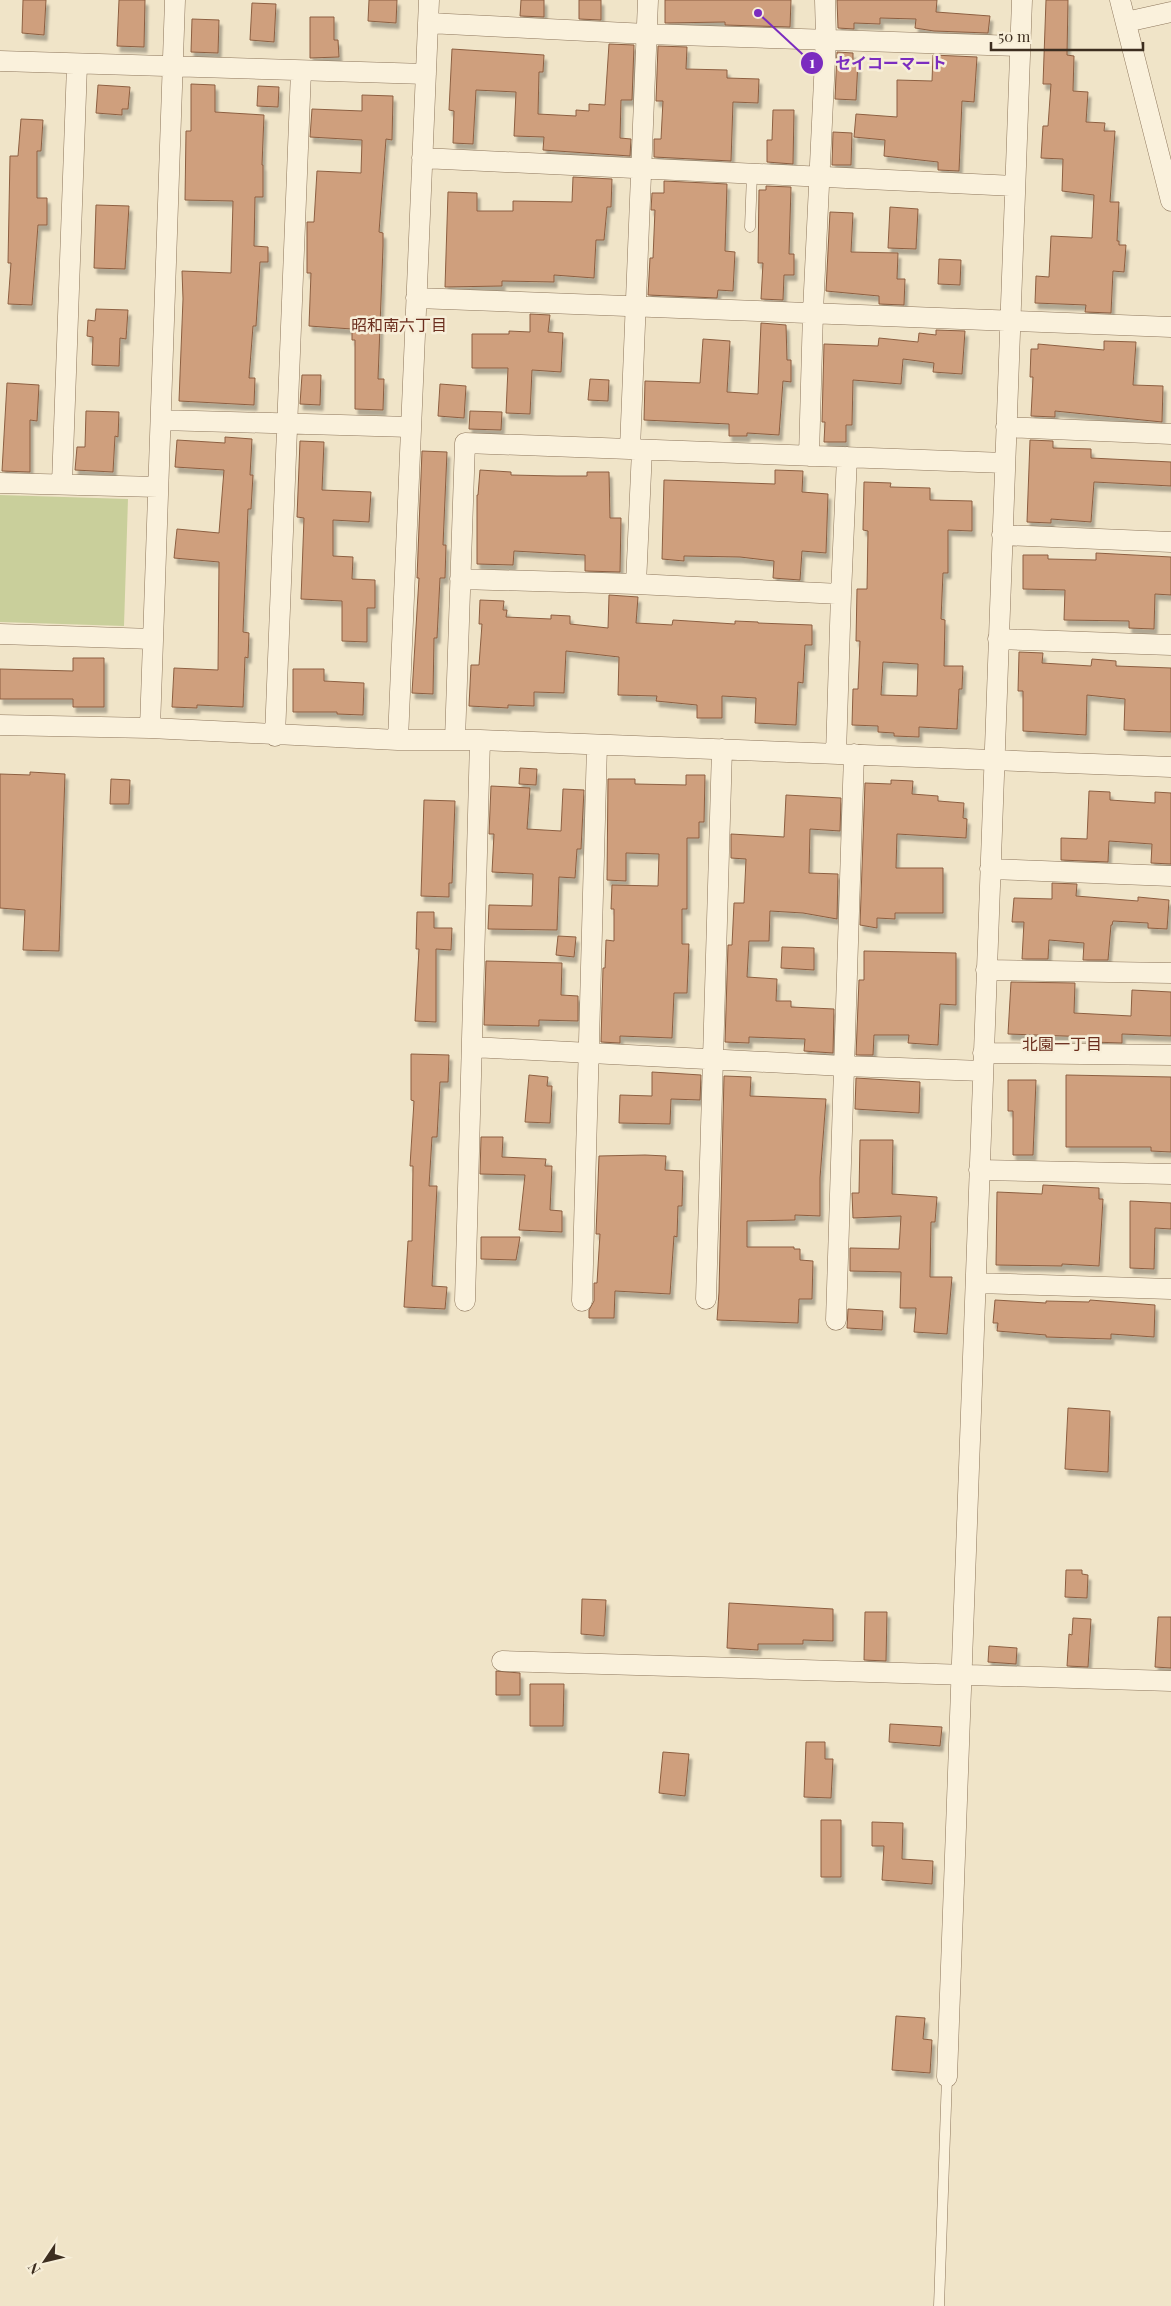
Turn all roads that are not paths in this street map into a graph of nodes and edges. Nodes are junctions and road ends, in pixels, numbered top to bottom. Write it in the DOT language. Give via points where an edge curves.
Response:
graph roads {
  1 [pos="175,0"];
  2 [pos="429,0"];
  3 [pos="648,0"];
  4 [pos="826,0"];
  5 [pos="1022,0"];
  6 [pos="1120,0"];
  7 [pos="1171,12"];
  8 [pos="1126,22"];
  9 [pos="428,23"];
  10 [pos="647,34"];
  11 [pos="826,38"];
  12 [pos="1020,46"];
  13 [pos="0,61"];
  14 [pos="77,65"];
  15 [pos="174,68"];
  16 [pos="301,71"];
  17 [pos="426,74"];
  18 [pos="422,158"];
  19 [pos="641,168"];
  20 [pos="752,174"];
  21 [pos="819,177"];
  22 [pos="1015,186"];
  23 [pos="1171,201"];
  24 [pos="750,227"];
  25 [pos="416,298"];
  26 [pos="637,305"];
  27 [pos="813,312"];
  28 [pos="1010,322"];
  29 [pos="1171,327"];
  30 [pos="161,420"];
  31 [pos="287,423"];
  32 [pos="410,427"];
  33 [pos="1006,427"];
  34 [pos="1171,434"];
  35 [pos="636,450"];
  36 [pos="808,456"];
  37 [pos="847,457"];
  38 [pos="1005,463"];
  39 [pos="0,483"];
  40 [pos="62,484"];
  41 [pos="158,487"];
  42 [pos="1002,535"];
  43 [pos="1171,542"];
  44 [pos="460,579"];
  45 [pos="636,584"];
  46 [pos="841,594"];
  47 [pos="0,634"];
  48 [pos="153,639"];
  49 [pos="998,639"];
  50 [pos="1171,645"];
  51 [pos="0,725"];
  52 [pos="150,728"];
  53 [pos="275,736"];
  54 [pos="398,740"];
  55 [pos="455,740"];
  56 [pos="480,740"];
  57 [pos="597,745"];
  58 [pos="722,749"];
  59 [pos="845,754"];
  60 [pos="994,759"];
  61 [pos="1171,766"];
  62 [pos="990,869"];
  63 [pos="1171,876"];
  64 [pos="986,970"];
  65 [pos="1171,974"];
  66 [pos="472,1047"];
  67 [pos="589,1052"];
  68 [pos="1171,1055"];
  69 [pos="712,1058"];
  70 [pos="983,1062"];
  71 [pos="844,1066"];
  72 [pos="979,1170"];
  73 [pos="1171,1174"];
  74 [pos="976,1284"];
  75 [pos="1171,1289"];
  76 [pos="706,1299"];
  77 [pos="465,1301"];
  78 [pos="582,1301"];
  79 [pos="836,1320"];
  80 [pos="502,1661"];
  81 [pos="961,1673"];
  82 [pos="1171,1681"];
  83 [pos="947,2077"];
  84 [pos="939,2306"];
  1 -- 15 [label="street"];
  2 -- 9 [label="street"];
  3 -- 10 [label="street"];
  4 -- 11 [label="street"];
  5 -- 12 [label="street"];
  6 -- 8 [label="street"];
  7 -- 8 [label="street"];
  8 -- 23 [label="street"];
  9 -- 10 [label="street"];
  9 -- 17 [label="street"];
  10 -- 11 [label="street"];
  10 -- 19 [label="street"];
  11 -- 12 [label="street"];
  11 -- 21 [label="street"];
  12 -- 22 [label="street"];
  13 -- 14 [label="street"];
  14 -- 15 [label="street"];
  14 -- 40 [label="street"];
  15 -- 16 [label="street"];
  15 -- 30 [label="street"];
  16 -- 17 [label="street"];
  16 -- 31 [label="street"];
  17 -- 18 [label="street"];
  18 -- 19 [label="street"];
  18 -- 25 [label="street"];
  19 -- 20 [label="street"];
  19 -- 26 [label="street"];
  20 -- 21 [label="street"];
  20 -- 24 [label="lane"];
  21 -- 22 [label="street"];
  21 -- 27 [label="street"];
  22 -- 28 [label="street"];
  25 -- 26 [label="street"];
  25 -- 32 [label="street"];
  26 -- 27 [label="street"];
  26 -- 35 [label="street"];
  27 -- 28 [label="street"];
  27 -- 36 [label="street"];
  28 -- 29 [label="street"];
  28 -- 33 [label="street"];
  30 -- 31 [label="street"];
  30 -- 41 [label="street"];
  31 -- 32 [label="street"];
  31 -- 53 [label="street"];
  32 -- 54 [label="street"];
  33 -- 34 [label="street"];
  33 -- 38 [label="street"];
  35 -- 36 [label="street"];
  35 -- 44 [label="street" via="465,443"];
  35 -- 45 [label="street"];
  36 -- 37 [label="street"];
  37 -- 38 [label="street"];
  37 -- 46 [label="street"];
  38 -- 42 [label="street"];
  39 -- 40 [label="street"];
  40 -- 41 [label="street"];
  41 -- 48 [label="street"];
  42 -- 43 [label="street"];
  42 -- 49 [label="street"];
  44 -- 45 [label="street"];
  44 -- 55 [label="street"];
  45 -- 46 [label="street"];
  46 -- 59 [label="street"];
  47 -- 48 [label="street"];
  48 -- 52 [label="street"];
  49 -- 50 [label="street"];
  49 -- 60 [label="street"];
  51 -- 52 [label="street"];
  52 -- 53 [label="street"];
  53 -- 54 [label="street"];
  54 -- 55 [label="street"];
  55 -- 56 [label="street"];
  56 -- 57 [label="street"];
  56 -- 66 [label="street"];
  57 -- 58 [label="street"];
  57 -- 67 [label="street"];
  58 -- 59 [label="street"];
  58 -- 69 [label="street"];
  59 -- 60 [label="street"];
  59 -- 71 [label="street"];
  60 -- 61 [label="street"];
  60 -- 62 [label="street"];
  62 -- 63 [label="street"];
  62 -- 64 [label="street"];
  64 -- 65 [label="street"];
  64 -- 70 [label="street"];
  66 -- 67 [label="street"];
  66 -- 77 [label="street"];
  67 -- 69 [label="street"];
  67 -- 78 [label="street"];
  68 -- 70 [label="street"];
  69 -- 71 [label="street"];
  69 -- 76 [label="street"];
  70 -- 71 [label="street"];
  70 -- 72 [label="street"];
  71 -- 79 [label="street"];
  72 -- 73 [label="street"];
  72 -- 74 [label="street"];
  74 -- 75 [label="street"];
  74 -- 81 [label="street"];
  80 -- 81 [label="street"];
  81 -- 82 [label="street"];
  81 -- 83 [label="street"];
  83 -- 84 [label="lane"];
}
